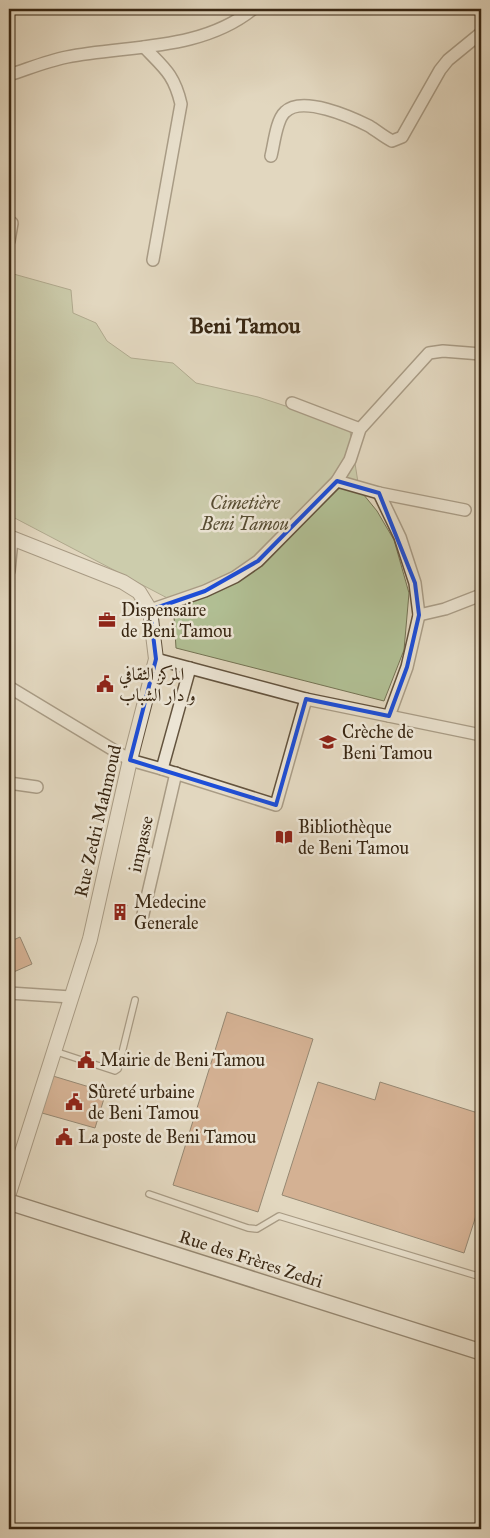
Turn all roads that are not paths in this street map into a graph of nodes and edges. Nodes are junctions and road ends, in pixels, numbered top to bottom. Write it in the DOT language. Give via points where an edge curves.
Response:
graph roads {
  1 [pos="253,9"];
  2 [pos="481,33"];
  3 [pos="144,47"];
  4 [pos="9,75"];
  5 [pos="271,156"];
  6 [pos="12,223"];
  7 [pos="9,241"];
  8 [pos="152,260"];
  9 [pos="481,354"];
  10 [pos="292,403"];
  11 [pos="360,429"];
  12 [pos="337,481"];
  13 [pos="379,493"];
  14 [pos="466,510"];
  15 [pos="10,538"];
  16 [pos="9,571"];
  17 [pos="481,595"];
  18 [pos="150,610"];
  19 [pos="419,615"];
  20 [pos="156,659"];
  21 [pos="190,668"];
  22 [pos="9,687"];
  23 [pos="306,700"];
  24 [pos="389,716"];
  25 [pos="481,735"];
  26 [pos="130,760"];
  27 [pos="162,769"];
  28 [pos="176,773"];
  29 [pos="9,783"];
  30 [pos="37,787"];
  31 [pos="141,923"];
  32 [pos="9,993"];
  33 [pos="71,997"];
  34 [pos="135,1000"];
  35 [pos="54,1051"];
  36 [pos="9,1193"];
  37 [pos="149,1194"];
  38 [pos="9,1202"];
  39 [pos="481,1277"];
  40 [pos="481,1352"];
  1 -- 3 [label="street" via="198,38"];
  2 -- 5 [label="street" via="440,70 402,137 397,140 392,142 357,120 324,108 303,105 285,111"];
  3 -- 4 [label="street" via="66,57"];
  3 -- 8 [label="street" via="168,71 181,104"];
  6 -- 7 [label="street"];
  9 -- 11 [label="street" via="429,353"];
  10 -- 11 [label="street"];
  11 -- 12 [label="street" via="350,460"];
  12 -- 13 [label="street"];
  12 -- 18 [label="street" via="258,561 205,590"];
  13 -- 14 [label="street"];
  13 -- 19 [label="street" via="400,537 415,583"];
  15 -- 16 [label="street"];
  15 -- 18 [label="street, Rue Zedri Mahmoud" via="123,582 139,592"];
  17 -- 19 [label="street"];
  18 -- 20 [label="street, Rue Zedri Mahmoud"];
  19 -- 24 [label="street" via="407,667"];
  20 -- 21 [label="street"];
  20 -- 26 [label="street, Rue Zedri Mahmoud"];
  21 -- 23 [label="street"];
  21 -- 27 [label="street"];
  22 -- 26 [label="street"];
  23 -- 24 [label="street"];
  23 -- 28 [label="street" via="276,805"];
  24 -- 25 [label="street"];
  26 -- 27 [label="street"];
  26 -- 33 [label="street, Rue Zedri Mahmoud" via="90,939"];
  27 -- 28 [label="street"];
  28 -- 31 [label="street, impasse"];
  29 -- 30 [label="street"];
  32 -- 33 [label="street"];
  33 -- 35 [label="street, Rue Zedri Mahmoud"];
  34 -- 35 [label="lane" via="115,1071"];
  35 -- 36 [label="street, Rue Zedri Mahmoud"];
  37 -- 39 [label="lane" via="248,1228 257,1229 279,1216"];
  38 -- 40 [label="main road, Rue des Frères Zedri"];
}
